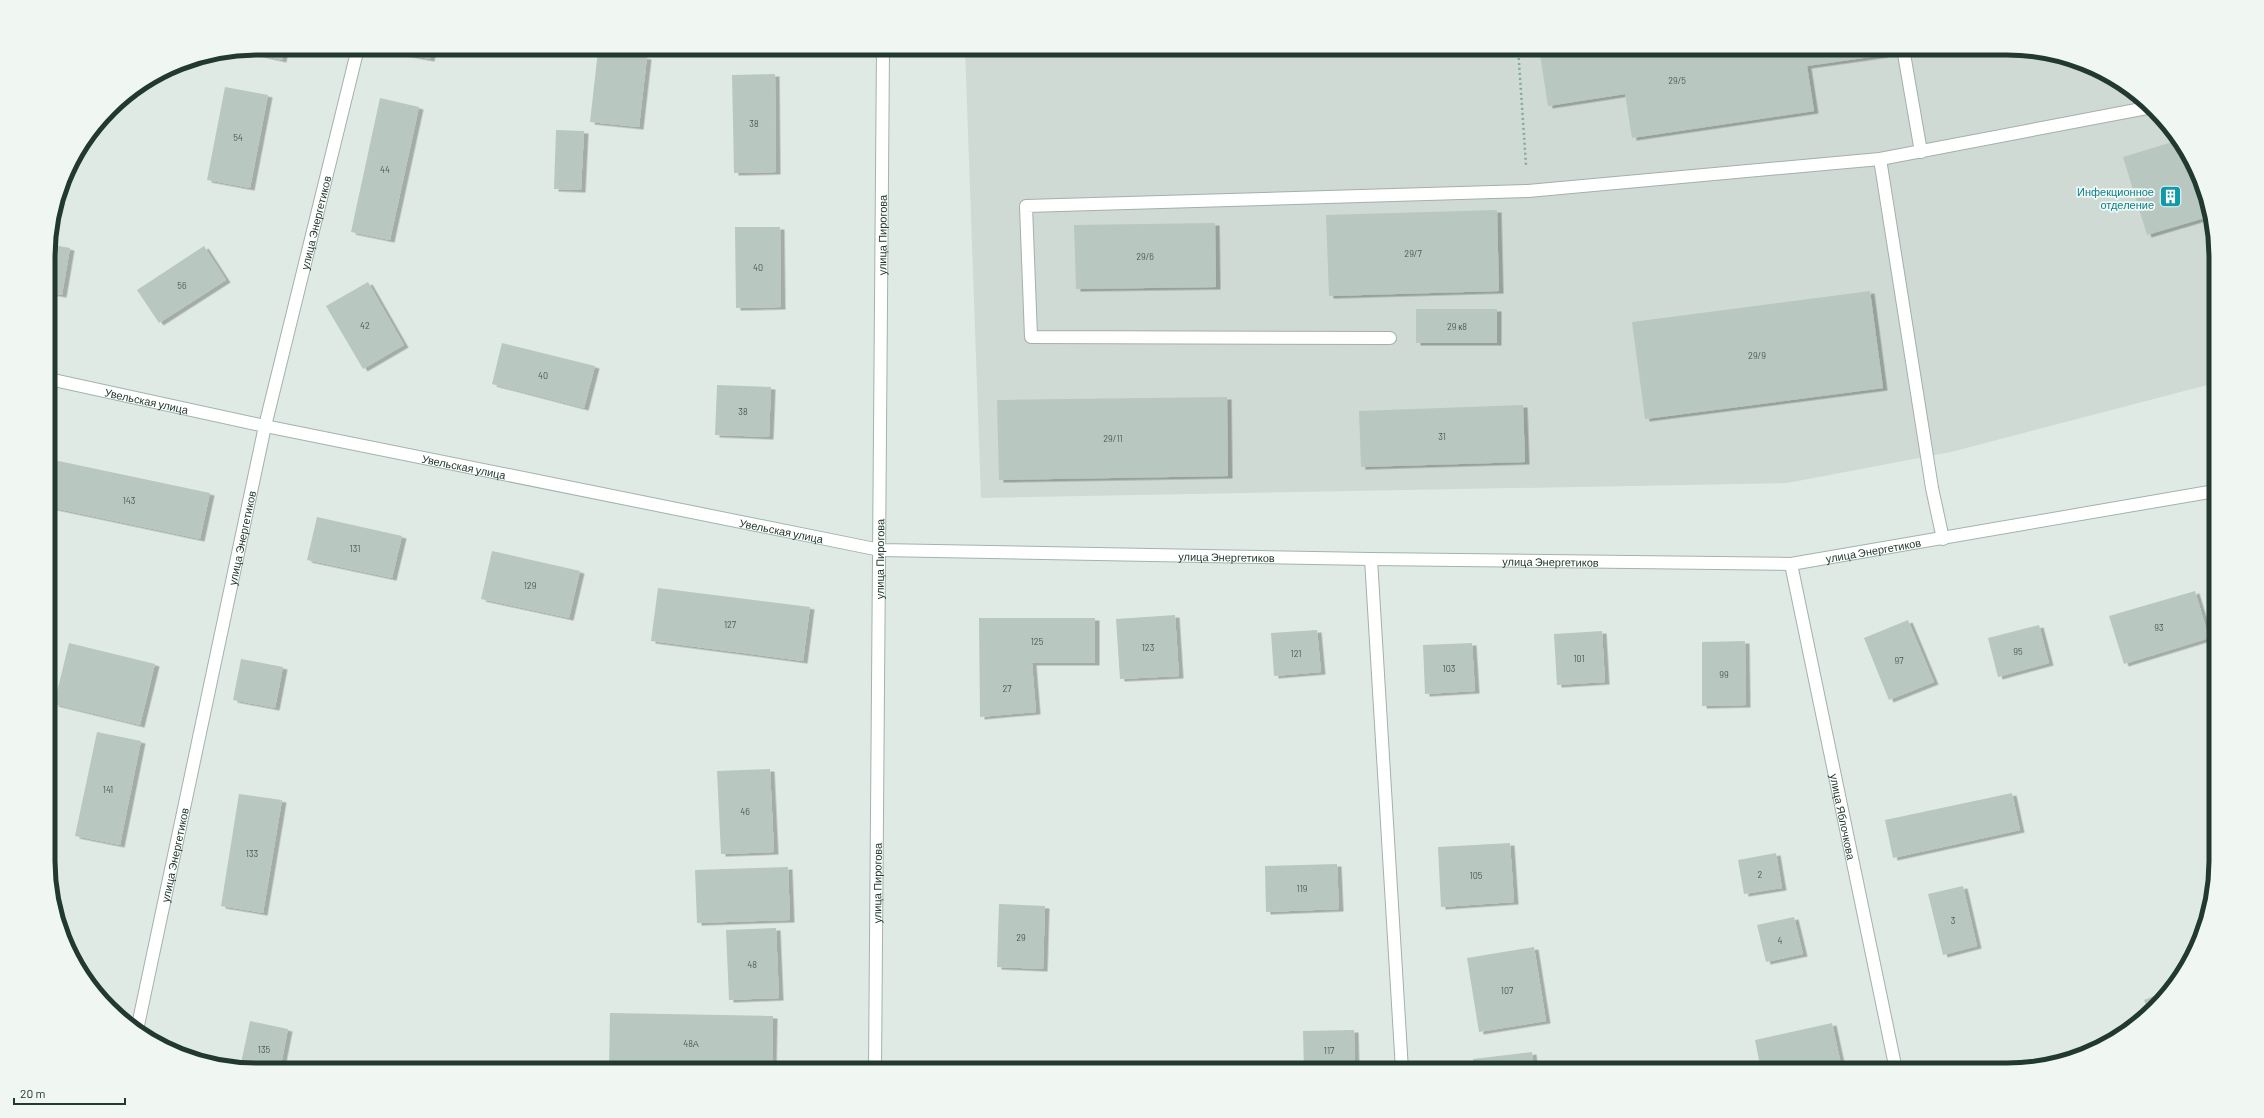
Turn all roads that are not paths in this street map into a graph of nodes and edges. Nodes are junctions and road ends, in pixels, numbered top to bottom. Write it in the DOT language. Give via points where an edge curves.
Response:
graph roads {
  1 [pos="356,55"];
  2 [pos="883,55"];
  3 [pos="1903,55"];
  4 [pos="2144,109"];
  5 [pos="1921,152"];
  6 [pos="1880,159"];
  7 [pos="1390,338"];
  8 [pos="55,380"];
  9 [pos="265,426"];
  10 [pos="2209,492"];
  11 [pos="1943,539"];
  12 [pos="880,550"];
  13 [pos="1371,559"];
  14 [pos="1791,564"];
  15 [pos="138,1024"];
  16 [pos="875,1063"];
  17 [pos="1402,1063"];
  18 [pos="1895,1063"];
  1 -- 9 [label="street, улица Энергетиков"];
  2 -- 12 [label="street, улица Пирогова"];
  3 -- 5 [label="street"];
  4 -- 5 [label="street"];
  5 -- 6 [label="street"];
  6 -- 7 [label="street" via="1528,191 1026,206 1031,337"];
  6 -- 11 [label="street" via="1932,488"];
  8 -- 9 [label="street, Увельская улица"];
  9 -- 12 [label="street, Увельская улица"];
  9 -- 15 [label="street, улица Энергетиков"];
  10 -- 11 [label="street, улица Энергетиков"];
  11 -- 14 [label="street, улица Энергетиков"];
  12 -- 13 [label="street, улица Энергетиков"];
  12 -- 16 [label="street, улица Пирогова"];
  13 -- 14 [label="street, улица Энергетиков"];
  13 -- 17 [label="street"];
  14 -- 18 [label="street, улица Яблочкова"];
}
